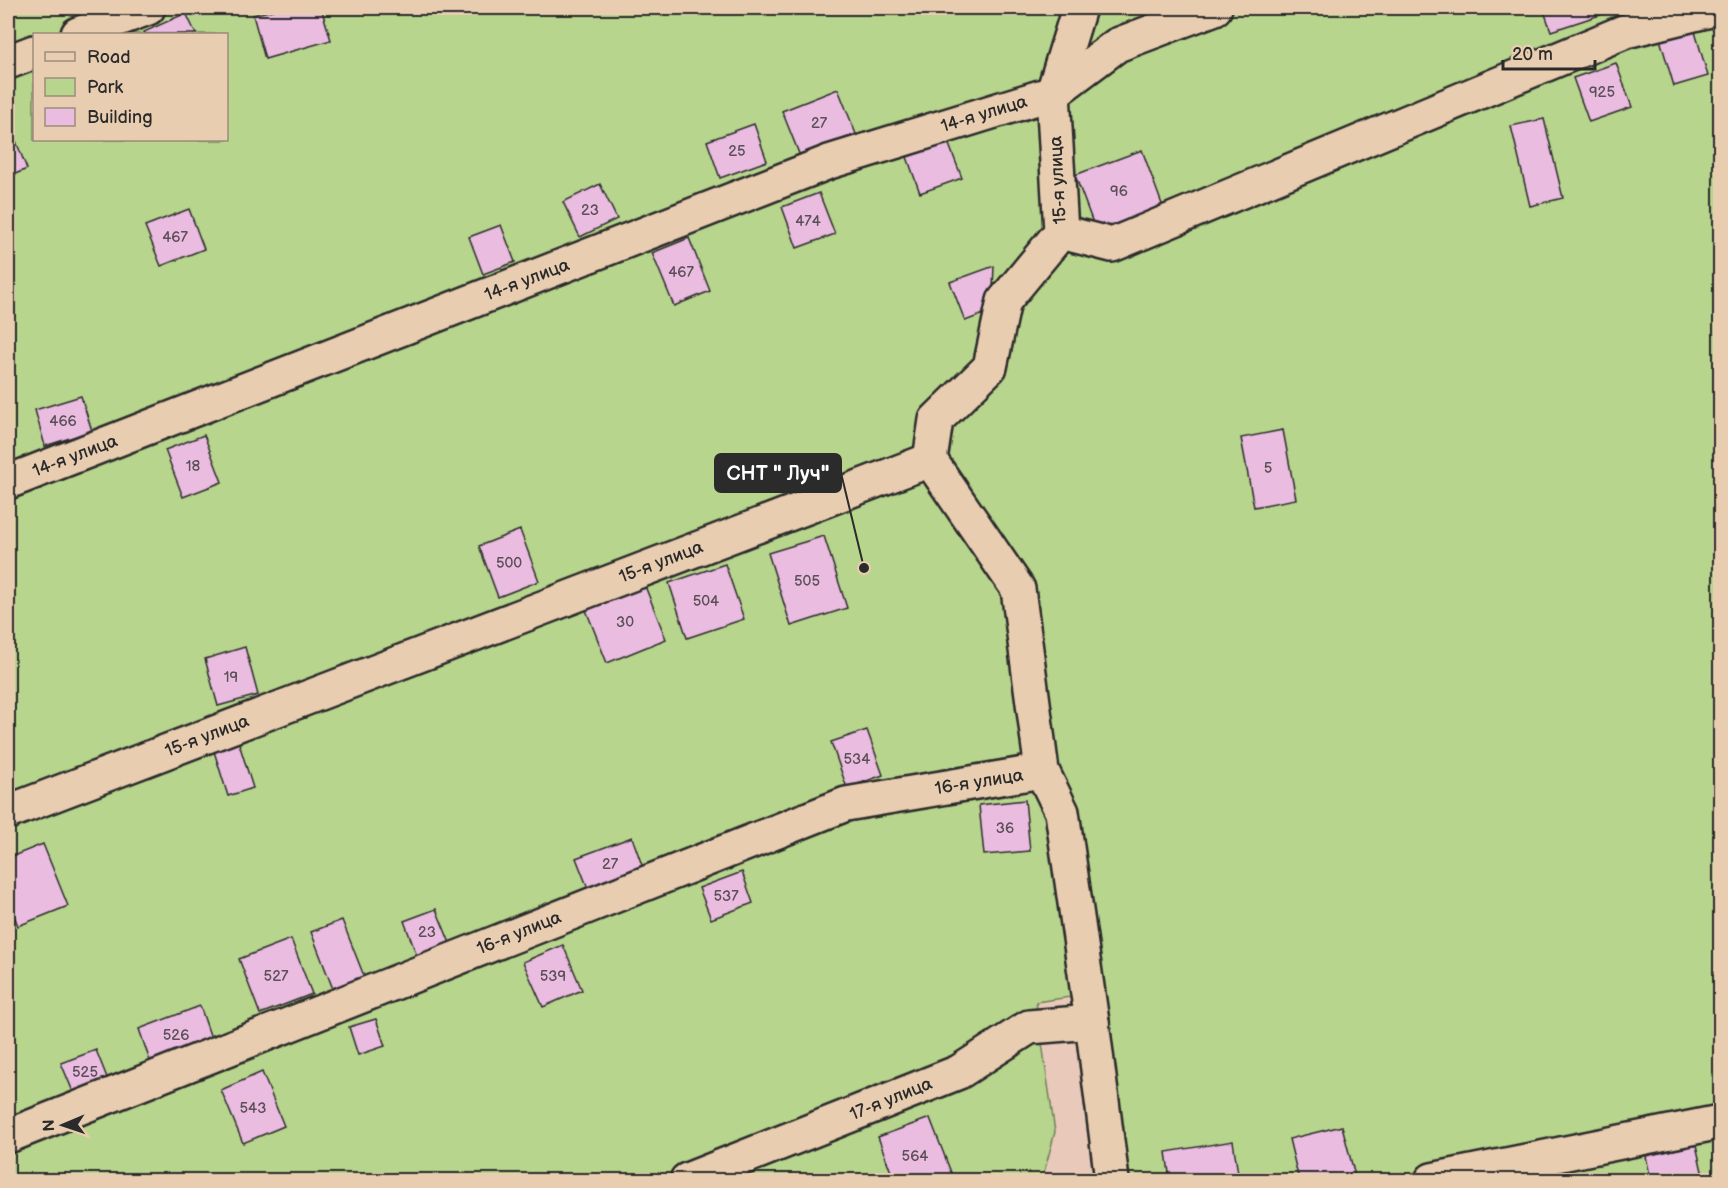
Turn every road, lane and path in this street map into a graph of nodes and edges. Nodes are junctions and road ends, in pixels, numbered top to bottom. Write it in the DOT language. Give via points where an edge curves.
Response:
graph roads {
  1 [pos="148,8"];
  2 [pos="1079,8"];
  3 [pos="1215,8"];
  4 [pos="1720,9"];
  5 [pos="81,33"];
  6 [pos="33,52"];
  7 [pos="8,62"];
  8 [pos="1053,93"];
  9 [pos="1061,232"];
  10 [pos="930,460"];
  11 [pos="8,482"];
  12 [pos="1042,771"];
  13 [pos="8,812"];
  14 [pos="1092,1022"];
  15 [pos="1720,1122"];
  16 [pos="8,1136"];
  17 [pos="1113,1177"];
  18 [pos="687,1180"];
  19 [pos="1432,1180"];
  1 -- 5 [label="street"];
  2 -- 8 [label="street"];
  3 -- 8 [label="street, 14-я улица" via="1117,45"];
  4 -- 9 [label="street" via="1626,31 1112,245"];
  6 -- 7 [label="street"];
  8 -- 9 [label="street, 15-я улица"];
  8 -- 11 [label="street, 14-я улица" via="829,162"];
  9 -- 10 [label="street, 15-я улица" via="1004,301 990,367 936,420"];
  10 -- 12 [label="street" via="1018,589"];
  10 -- 13 [label="street, 15-я улица"];
  12 -- 14 [label="street" via="1062,812"];
  12 -- 16 [label="street, 16-я улица" via="846,804"];
  14 -- 17 [label="street"];
  14 -- 18 [label="street, 17-я улица" via="1029,1027 959,1072"];
  15 -- 19 [label="street"];
}
